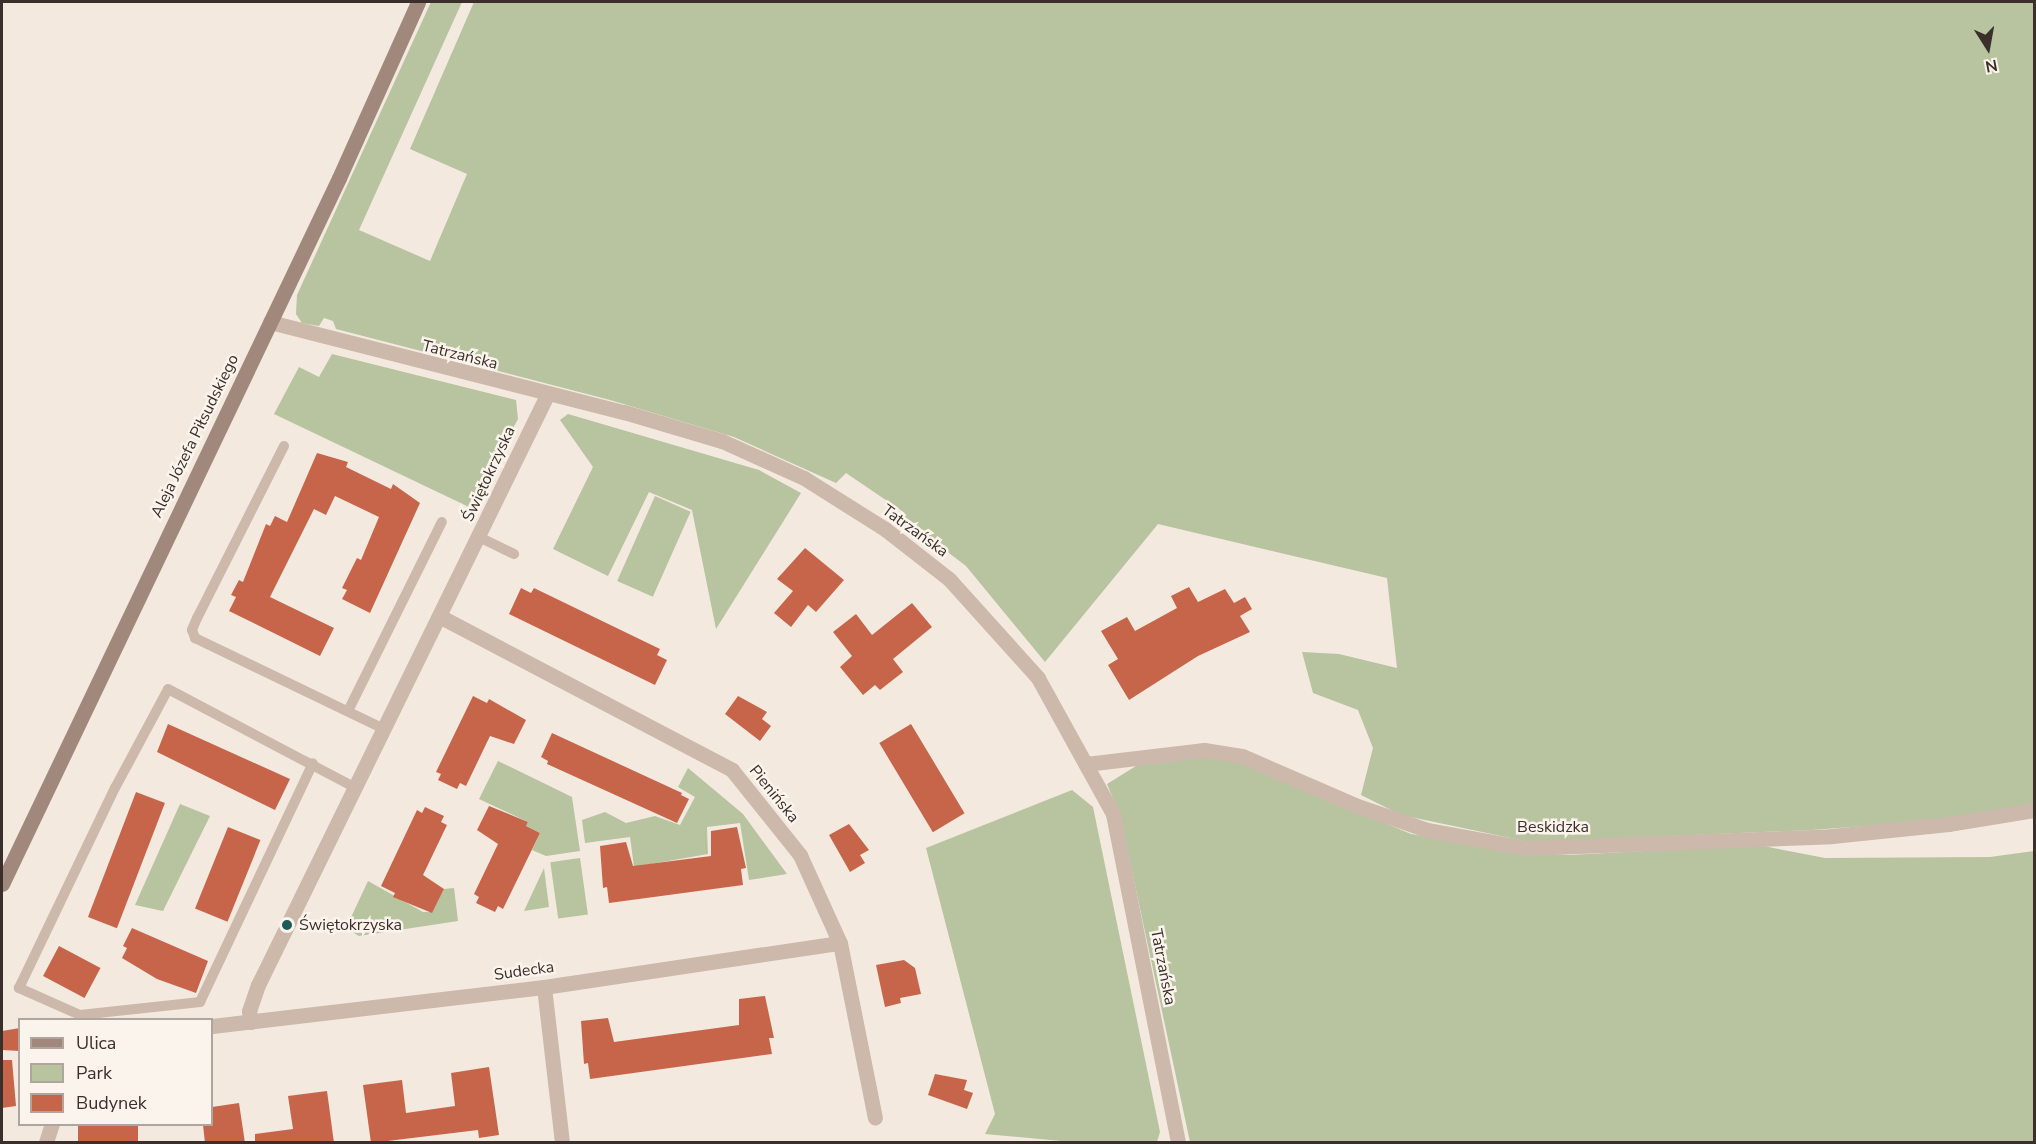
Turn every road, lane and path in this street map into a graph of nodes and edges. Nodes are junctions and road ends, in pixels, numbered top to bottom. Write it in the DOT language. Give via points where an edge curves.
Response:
graph roads {
  1 [pos="418,2"];
  2 [pos="270,322"];
  3 [pos="547,395"];
  4 [pos="284,446"];
  5 [pos="442,522"];
  6 [pos="479,537"];
  7 [pos="514,554"];
  8 [pos="441,617"];
  9 [pos="348,711"];
  10 [pos="382,728"];
  11 [pos="313,763"];
  12 [pos="1086,764"];
  13 [pos="354,787"];
  14 [pos="2034,810"];
  15 [pos="2,884"];
  16 [pos="840,943"];
  17 [pos="544,987"];
  18 [pos="80,1017"];
  19 [pos="250,1022"];
  20 [pos="213,1026"];
  21 [pos="874,1118"];
  22 [pos="52,1126"];
  23 [pos="1178,1142"];
  24 [pos="46,1143"];
  25 [pos="562,1143"];
  1 -- 2 [label="main road, Aleja Józefa Piłsudskiego"];
  2 -- 3 [label="street, Tatrzańska"];
  2 -- 15 [label="main road, Aleja Józefa Piłsudskiego"];
  3 -- 6 [label="street, Świętokrzyska"];
  3 -- 12 [label="street, Tatrzańska" via="624,412 722,441 804,478 885,529 949,579 1038,678"];
  4 -- 9 [label="lane" via="192,630 195,638 208,646"];
  5 -- 9 [label="lane"];
  6 -- 7 [label="lane"];
  6 -- 8 [label="street, Świętokrzyska"];
  8 -- 10 [label="street, Świętokrzyska"];
  8 -- 16 [label="street, Pienińska" via="732,770 800,855"];
  9 -- 10 [label="lane"];
  10 -- 13 [label="street, Świętokrzyska"];
  11 -- 13 [label="lane"];
  11 -- 18 [label="lane" via="200,1002"];
  11 -- 18 [label="lane" via="168,689 115,788 19,988"];
  12 -- 14 [label="street, Beskidzka" via="1204,750 1242,756 1355,805 1427,830 1526,848 1832,836"];
  12 -- 23 [label="street, Tatrzańska" via="1113,814"];
  13 -- 19 [label="street, Świętokrzyska" via="258,985 249,1011"];
  16 -- 17 [label="street, Sudecka"];
  16 -- 21 [label="street, Pienińska"];
  17 -- 19 [label="street, Sudecka"];
  17 -- 25 [label="street"];
  19 -- 20 [label="street, Sudecka"];
  22 -- 24 [label="street"];
}
